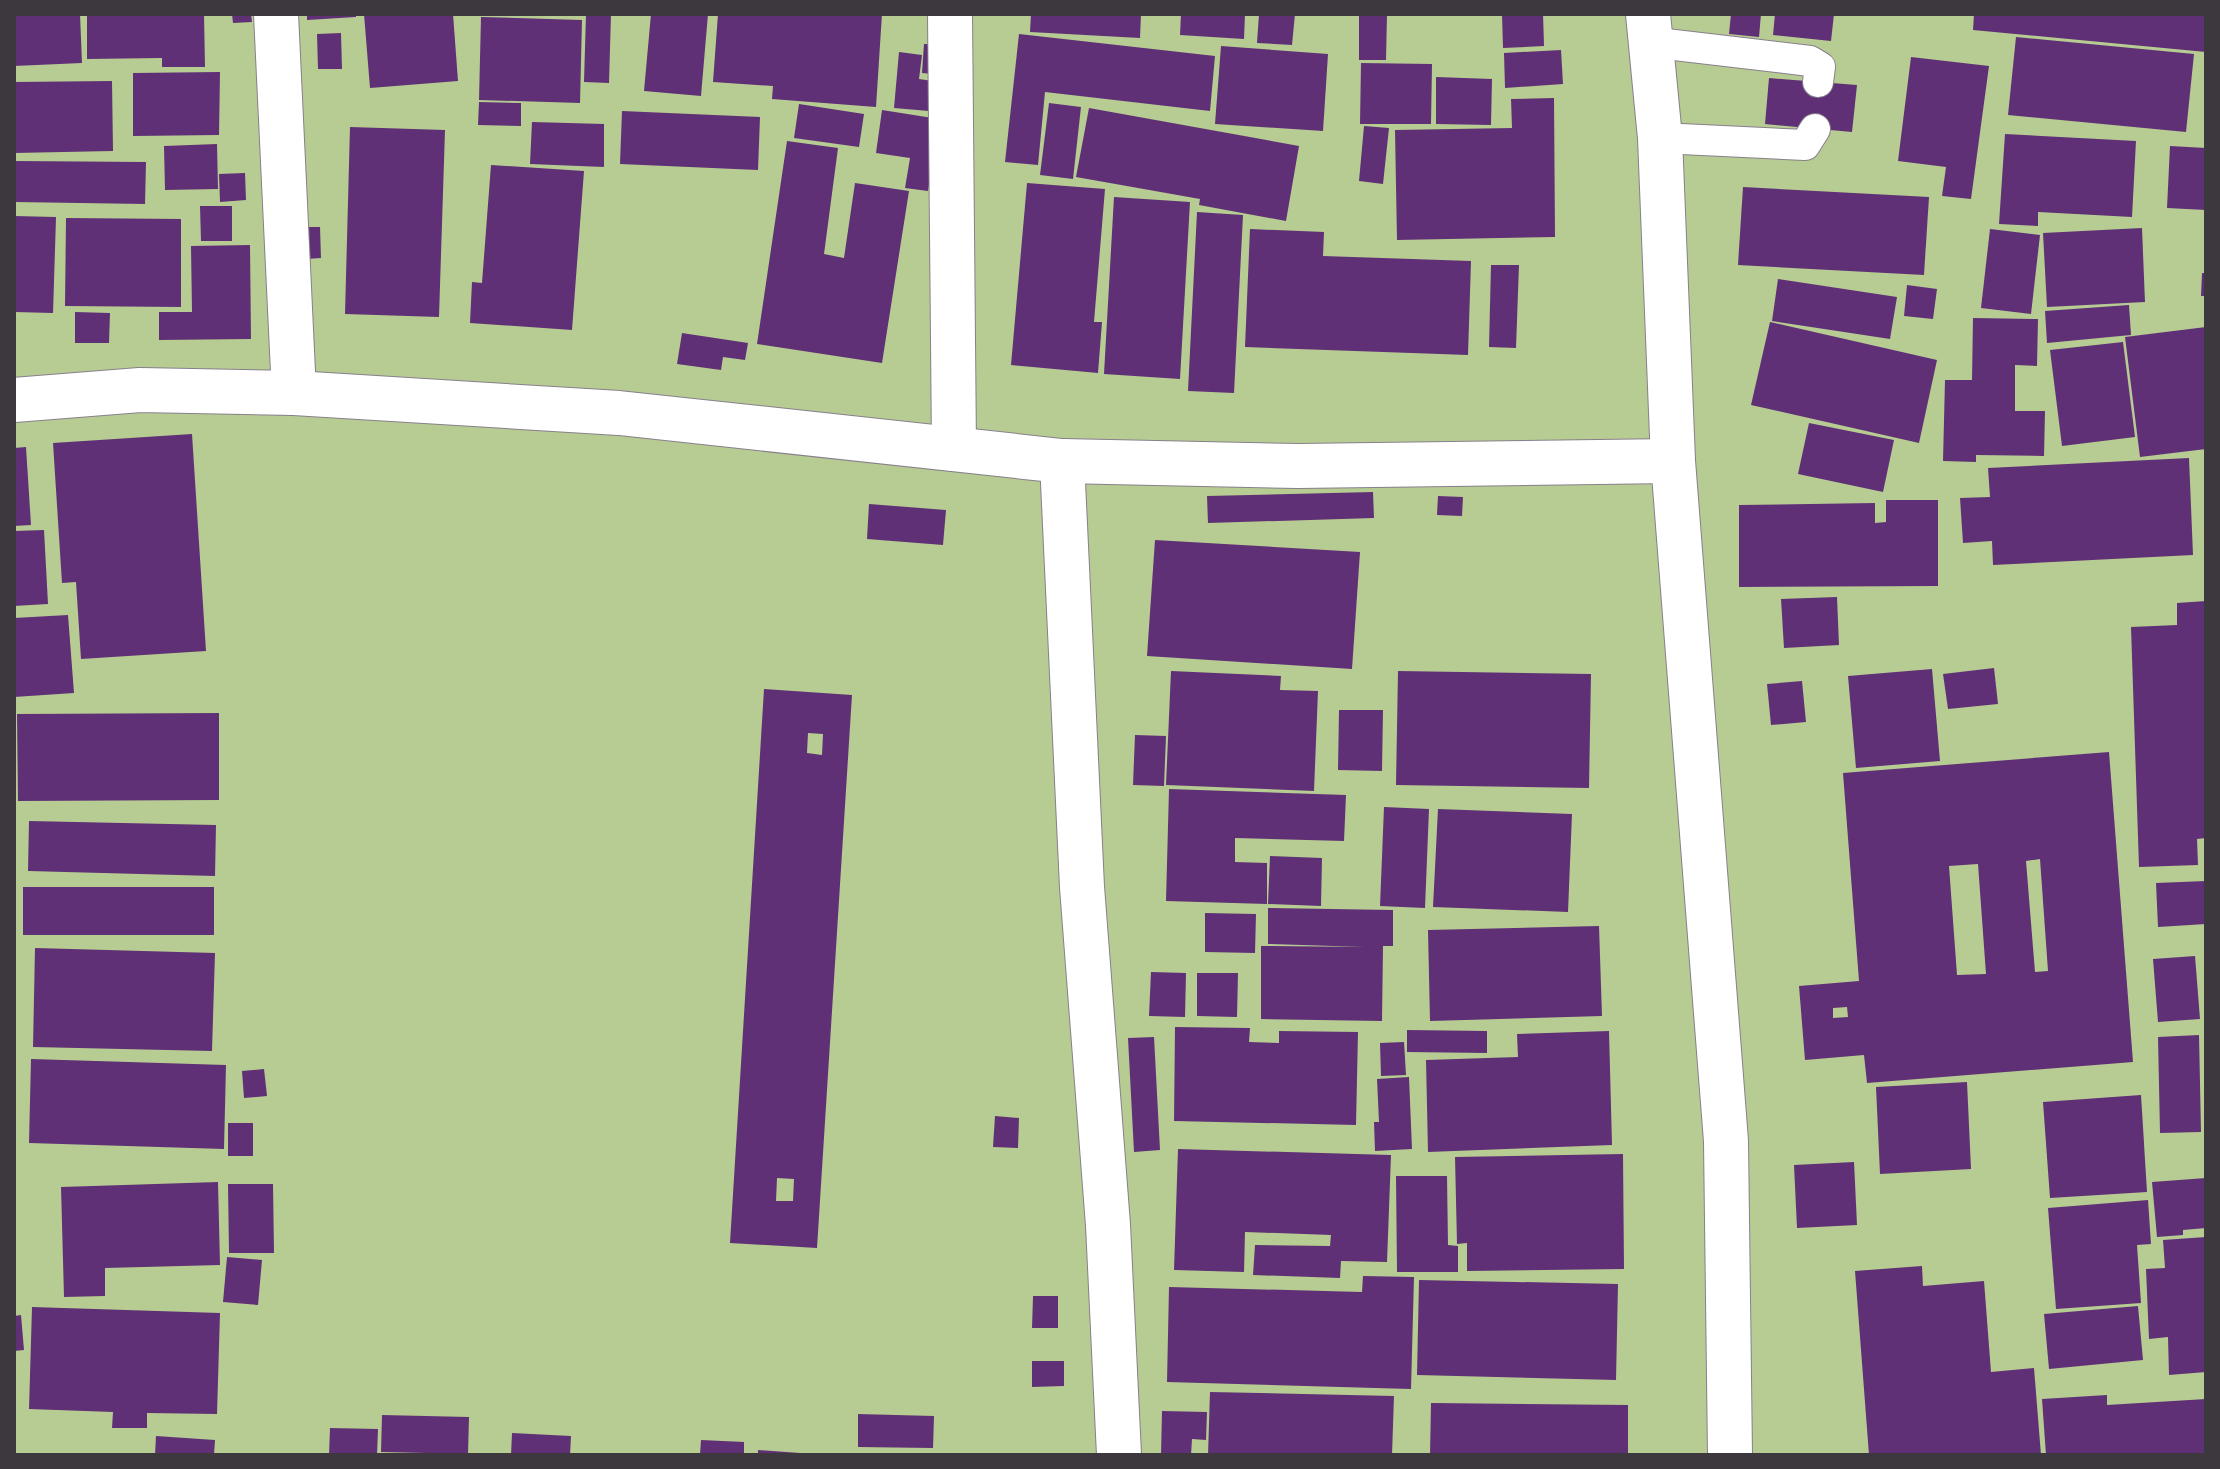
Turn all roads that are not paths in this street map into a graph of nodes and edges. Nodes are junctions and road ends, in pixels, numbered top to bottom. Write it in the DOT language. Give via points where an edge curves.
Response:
graph roads {
  1 [pos="276,14"];
  2 [pos="950,14"];
  3 [pos="1648,28"];
  4 [pos="1818,82"];
  5 [pos="1815,129"];
  6 [pos="1660,138"];
  7 [pos="294,393"];
  8 [pos="14,400"];
  9 [pos="954,449"];
  10 [pos="1062,461"];
  11 [pos="1673,461"];
  12 [pos="1119,1455"];
  13 [pos="1730,1455"];
  1 -- 7 [label="street"];
  2 -- 9 [label="street"];
  3 -- 4 [label="lane" via="1810,61 1820,67"];
  3 -- 6 [label="street"];
  5 -- 6 [label="lane" via="1805,145"];
  6 -- 11 [label="street"];
  7 -- 8 [label="street" via="140,390"];
  7 -- 9 [label="street" via="619,413"];
  9 -- 10 [label="street"];
  10 -- 11 [label="street" via="1298,466"];
  10 -- 12 [label="street" via="1082,887"];
  11 -- 13 [label="street" via="1726,1141"];
}
